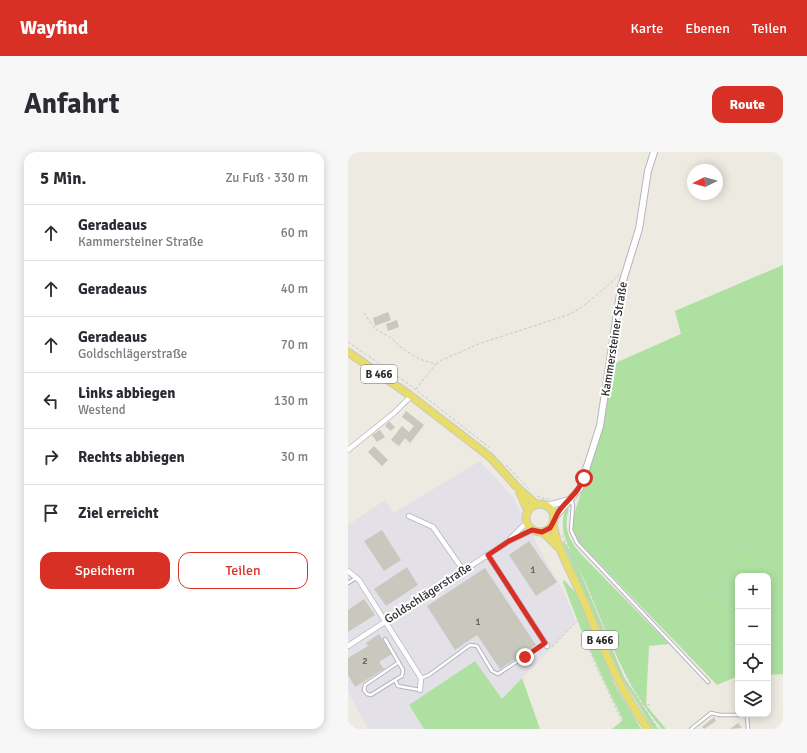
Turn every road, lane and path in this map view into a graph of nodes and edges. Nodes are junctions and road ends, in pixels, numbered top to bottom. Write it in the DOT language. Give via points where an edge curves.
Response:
graph roads {
  1 [pos="654,152"];
  2 [pos="626,271"];
  3 [pos="364,313"];
  4 [pos="348,352"];
  5 [pos="436,364"];
  6 [pos="411,396"];
  7 [pos="348,450"];
  8 [pos="516,486"];
  9 [pos="570,500"];
  10 [pos="537,505"];
  11 [pos="547,506"];
  12 [pos="528,511"];
  13 [pos="409,516"];
  14 [pos="554,521"];
  15 [pos="527,522"];
  16 [pos="532,530"];
  17 [pos="542,532"];
  18 [pos="509,541"];
  19 [pos="561,551"];
  20 [pos="488,555"];
  21 [pos="783,558"];
  22 [pos="463,570"];
  23 [pos="348,571"];
  24 [pos="356,578"];
  25 [pos="348,583"];
  26 [pos="716,591"];
  27 [pos="735,611"];
  28 [pos="386,621"];
  29 [pos="655,627"];
  30 [pos="783,633"];
  31 [pos="385,640"];
  32 [pos="546,645"];
  33 [pos="348,646"];
  34 [pos="771,646"];
  35 [pos="735,647"];
  36 [pos="735,658"];
  37 [pos="399,662"];
  38 [pos="421,678"];
  39 [pos="395,680"];
  40 [pos="708,682"];
  41 [pos="420,690"];
  42 [pos="641,703"];
  43 [pos="651,706"];
  44 [pos="646,711"];
  45 [pos="626,729"];
  46 [pos="648,729"];
  47 [pos="659,729"];
  48 [pos="691,729"];
  49 [pos="748,729"];
  1 -- 2 [label="street, Kammersteiner Straße" via="648,171 639,229"];
  2 -- 5 [label="path" via="622,271 582,307 568,315 481,344"];
  2 -- 9 [label="street, Kammersteiner Straße" via="615,320 600,426 580,488"];
  3 -- 5 [label="path" via="375,329 390,337 403,349 419,359"];
  4 -- 6 [label="main road, B 466"];
  5 -- 6 [label="path"];
  6 -- 7 [label="street" via="394,414"];
  6 -- 8 [label="main road, B 466" via="490,458"];
  8 -- 10 [label="main road, B 466"];
  8 -- 12 [label="main road, B 466" via="524,498"];
  9 -- 11 [label="street"];
  9 -- 14 [label="street, Kammersteiner Straße"];
  9 -- 29 [label="lane" via="573,505 571,530 577,543"];
  10 -- 11 [label="main road"];
  10 -- 12 [label="main road"];
  11 -- 14 [label="main road" via="552,511"];
  12 -- 15 [label="main road"];
  13 -- 22 [label="street" via="433,527"];
  14 -- 17 [label="main road" via="550,528"];
  14 -- 19 [label="main road, B 466"];
  15 -- 16 [label="main road"];
  15 -- 18 [label="street, Goldschlägerstraße"];
  16 -- 17 [label="main road"];
  16 -- 18 [label="street, Goldschlägerstraße"];
  17 -- 19 [label="main road, B 466"];
  18 -- 20 [label="street, Goldschlägerstraße"];
  19 -- 46 [label="main road, B 466" via="620,685"];
  20 -- 22 [label="street, Goldschlägerstraße"];
  20 -- 32 [label="street"];
  21 -- 26 [label="path" via="738,545 733,554 730,574"];
  22 -- 28 [label="street, Goldschlägerstraße"];
  23 -- 24 [label="street"];
  24 -- 25 [label="lane"];
  24 -- 28 [label="street"];
  26 -- 27 [label="path" via="728,598"];
  26 -- 29 [label="path" via="677,609"];
  28 -- 33 [label="street, Goldschlägerstraße"];
  28 -- 38 [label="street"];
  29 -- 40 [label="lane"];
  30 -- 34 [label="path" via="783,636"];
  31 -- 37 [label="lane"];
  32 -- 38 [label="lane" via="498,674 492,671 477,646 470,645"];
  32 -- 45 [label="path" via="549,650 578,620 595,664"];
  35 -- 36 [label="path"];
  37 -- 39 [label="lane" via="403,674"];
  37 -- 39 [label="lane" via="365,685 364,690 371,695"];
  38 -- 41 [label="street"];
  39 -- 41 [label="lane" via="398,686"];
  42 -- 43 [label="path"];
  44 -- 47 [label="path"];
  48 -- 49 [label="lane" via="711,713 747,715"];
}
